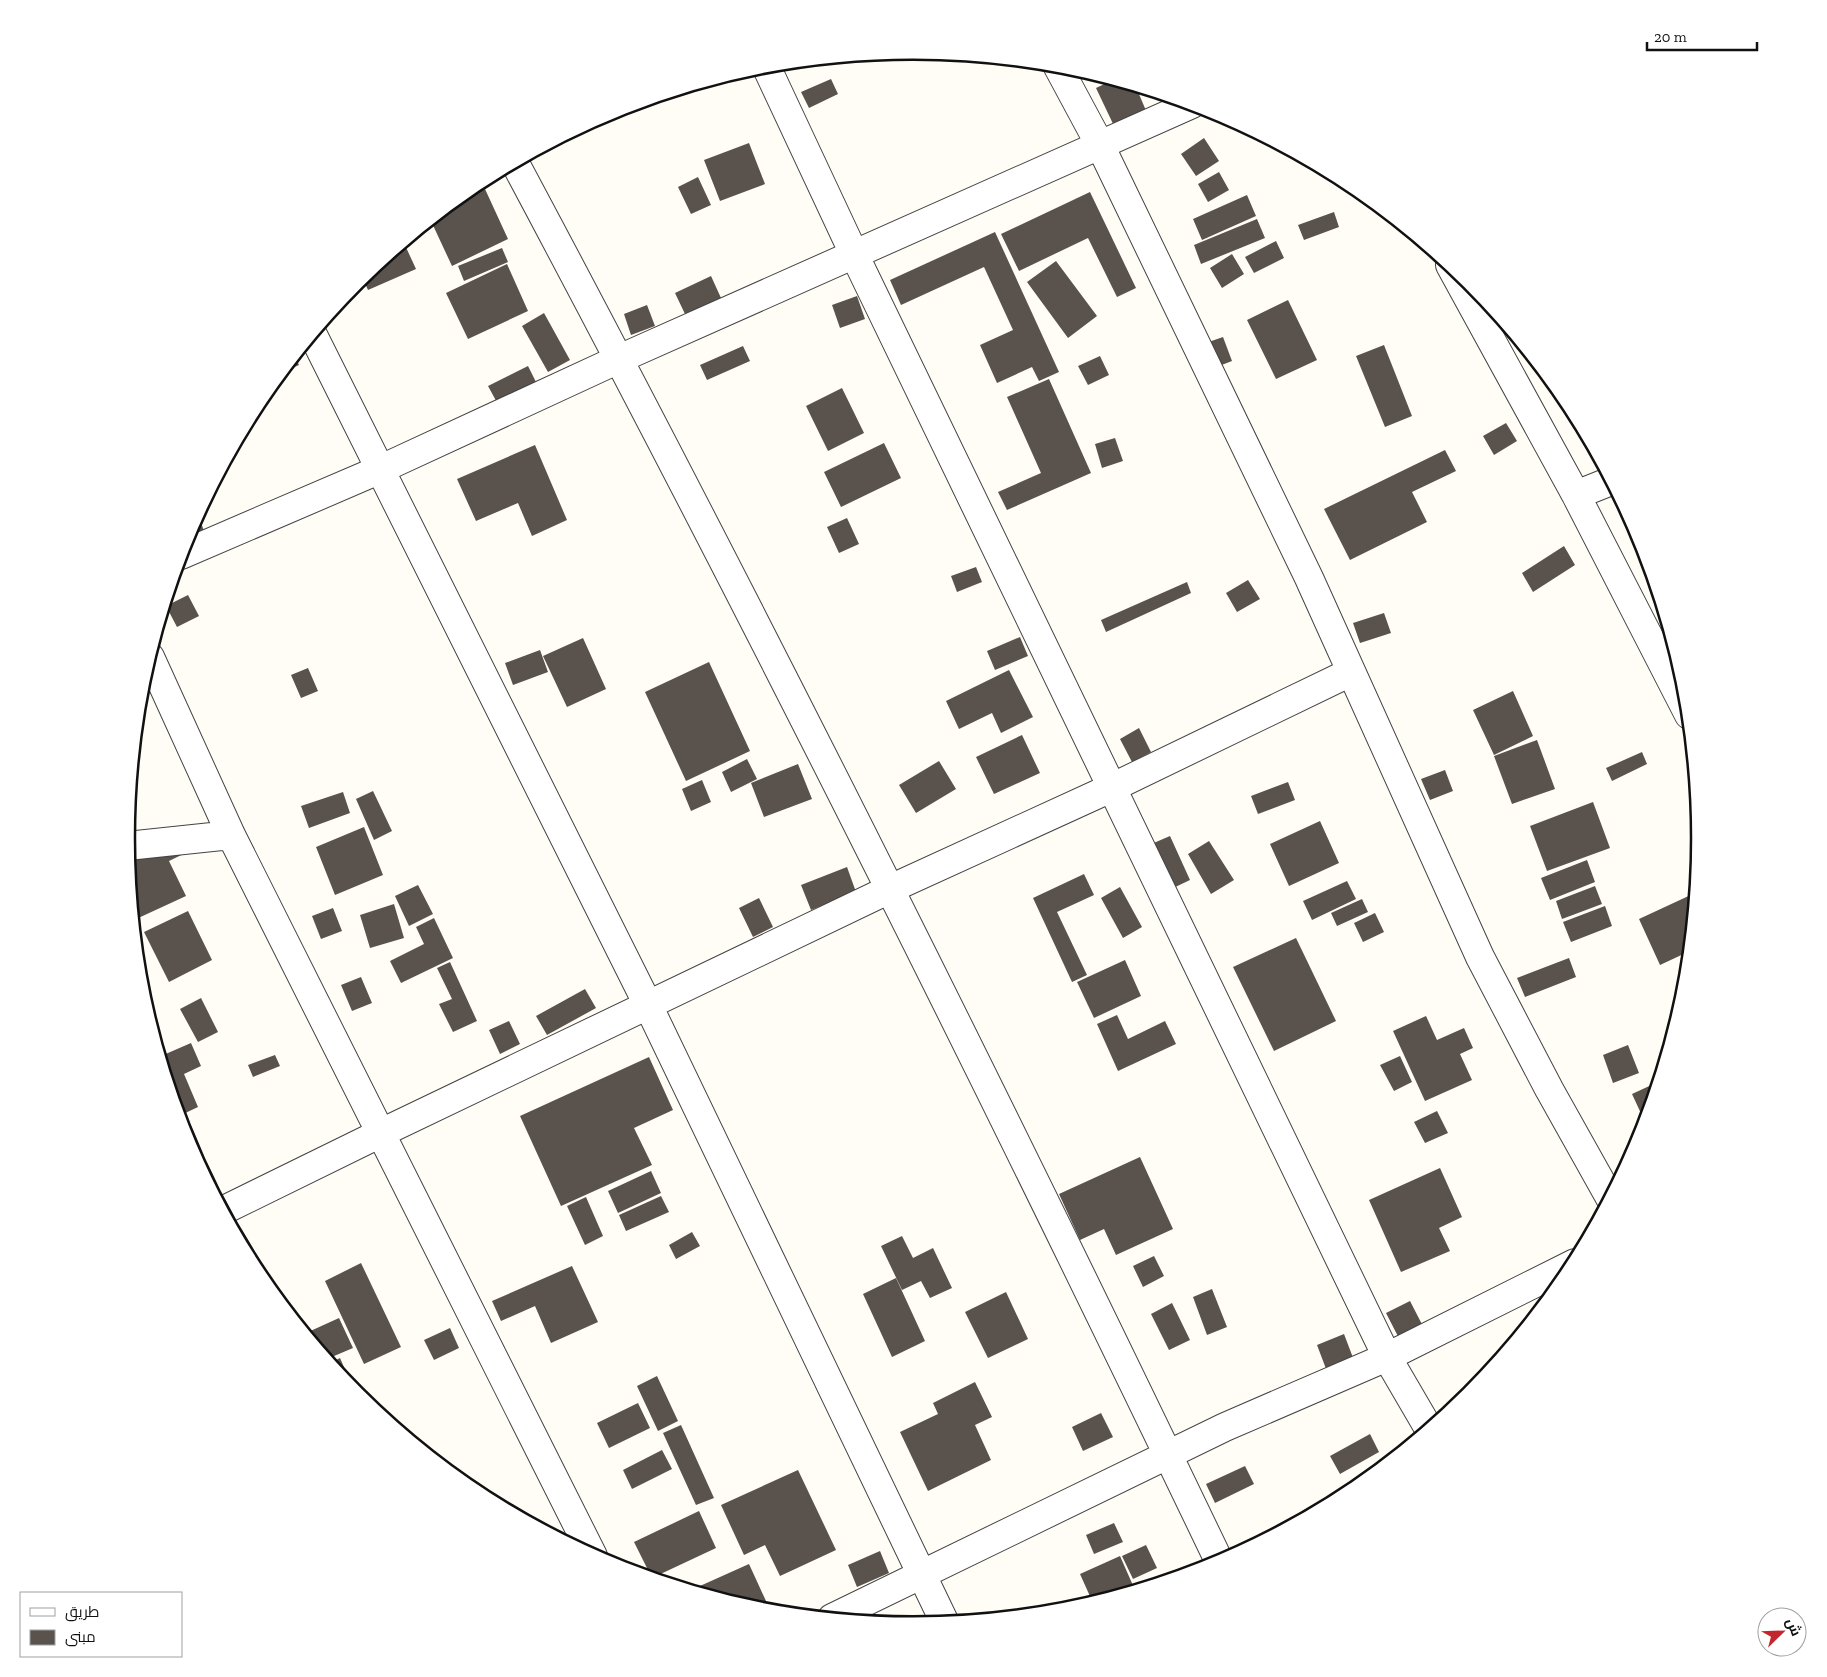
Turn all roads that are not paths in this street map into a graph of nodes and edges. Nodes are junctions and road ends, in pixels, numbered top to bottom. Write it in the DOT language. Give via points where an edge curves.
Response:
graph roads {
  1 [pos="770,74"];
  2 [pos="1062,75"];
  3 [pos="1183,108"];
  4 [pos="1100,145"];
  5 [pos="518,168"];
  6 [pos="854,254"];
  7 [pos="1460,284"];
  8 [pos="316,340"];
  9 [pos="619,359"];
  10 [pos="381,469"];
  11 [pos="1606,483"];
  12 [pos="1576,495"];
  13 [pos="190,551"];
  14 [pos="155,667"];
  15 [pos="1351,672"];
  16 [pos="1678,694"];
  17 [pos="1111,788"];
  18 [pos="231,834"];
  19 [pos="135,845"];
  20 [pos="890,889"];
  21 [pos="648,1005"];
  22 [pos="381,1133"];
  23 [pos="1607,1193"];
  24 [pos="228,1208"];
  25 [pos="1562,1270"];
  26 [pos="1387,1357"];
  27 [pos="1426,1425"];
  28 [pos="1168,1454"];
  29 [pos="588,1545"];
  30 [pos="1216,1556"];
  31 [pos="922,1573"];
  32 [pos="842,1613"];
  33 [pos="942,1616"];
  1 -- 6 [label="street"];
  2 -- 4 [label="street"];
  3 -- 4 [label="street"];
  4 -- 6 [label="street"];
  4 -- 15 [label="street" via="1309,578"];
  5 -- 9 [label="street"];
  6 -- 9 [label="street"];
  6 -- 17 [label="street"];
  7 -- 12 [label="street"];
  8 -- 10 [label="street"];
  9 -- 10 [label="street"];
  9 -- 20 [label="street"];
  10 -- 13 [label="street"];
  10 -- 21 [label="street"];
  11 -- 12 [label="street"];
  12 -- 16 [label="street"];
  14 -- 18 [label="street"];
  15 -- 17 [label="street"];
  15 -- 23 [label="street" via="1480,958"];
  17 -- 20 [label="street"];
  17 -- 26 [label="street"];
  18 -- 19 [label="street"];
  18 -- 22 [label="street"];
  20 -- 21 [label="street"];
  20 -- 28 [label="street"];
  21 -- 22 [label="street"];
  21 -- 31 [label="street"];
  22 -- 24 [label="street"];
  22 -- 29 [label="street"];
  25 -- 26 [label="street"];
  26 -- 27 [label="street"];
  26 -- 28 [label="street"];
  28 -- 30 [label="street"];
  28 -- 31 [label="street"];
  31 -- 32 [label="street"];
  31 -- 33 [label="street"];
}
